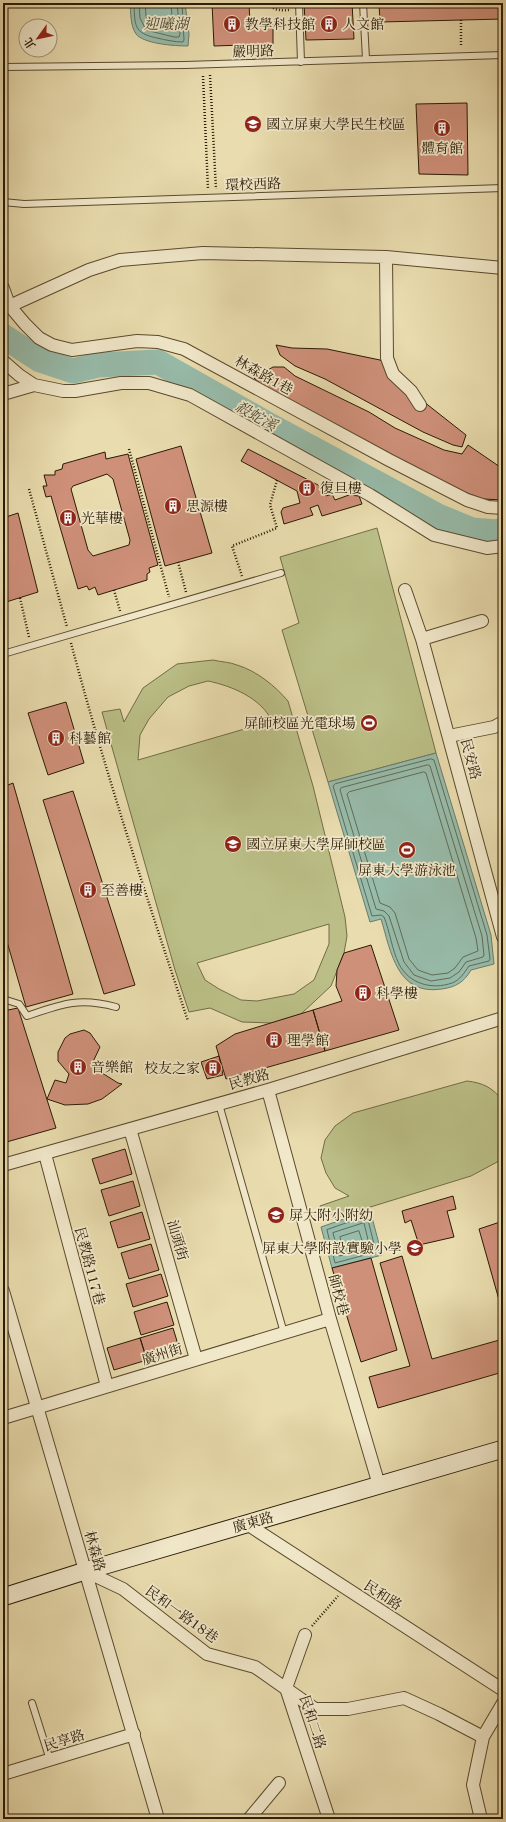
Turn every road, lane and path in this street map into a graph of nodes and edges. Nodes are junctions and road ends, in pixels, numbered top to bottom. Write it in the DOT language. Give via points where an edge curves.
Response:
graph roads {
  1 [pos="270,3"];
  2 [pos="363,3"];
  3 [pos="299,6"];
  4 [pos="461,20"];
  5 [pos="461,45"];
  6 [pos="503,55"];
  7 [pos="366,59"];
  8 [pos="301,62"];
  9 [pos="3,67"];
  10 [pos="210,75"];
  11 [pos="203,76"];
  12 [pos="503,188"];
  13 [pos="208,198"];
  14 [pos="216,198"];
  15 [pos="3,202"];
  16 [pos="386,256"];
  17 [pos="503,268"];
  18 [pos="3,288"];
  19 [pos="6,307"];
  20 [pos="3,361"];
  21 [pos="34,385"];
  22 [pos="3,394"];
  23 [pos="420,405"];
  24 [pos="129,449"];
  25 [pos="277,480"];
  26 [pos="29,489"];
  27 [pos="503,508"];
  28 [pos="503,546"];
  29 [pos="178,562"];
  30 [pos="281,573"];
  31 [pos="245,584"];
  32 [pos="114,590"];
  33 [pos="405,590"];
  34 [pos="20,598"];
  35 [pos="188,600"];
  36 [pos="172,605"];
  37 [pos="122,619"];
  38 [pos="482,621"];
  39 [pos="69,635"];
  40 [pos="422,639"];
  41 [pos="31,645"];
  42 [pos="3,654"];
  43 [pos="503,722"];
  44 [pos="449,736"];
  45 [pos="503,937"];
  46 [pos="3,999"];
  47 [pos="116,1007"];
  48 [pos="503,1018"];
  49 [pos="188,1021"];
  50 [pos="268,1090"];
  51 [pos="219,1104"];
  52 [pos="130,1129"];
  53 [pos="44,1154"];
  54 [pos="3,1165"];
  55 [pos="3,1291"];
  56 [pos="330,1319"];
  57 [pos="284,1333"];
  58 [pos="196,1359"];
  59 [pos="107,1386"];
  60 [pos="38,1407"];
  61 [pos="3,1418"];
  62 [pos="503,1449"];
  63 [pos="379,1485"];
  64 [pos="247,1524"];
  65 [pos="85,1571"];
  66 [pos="344,1588"];
  67 [pos="3,1597"];
  68 [pos="305,1636"];
  69 [pos="286,1688"];
  70 [pos="503,1690"];
  71 [pos="32,1703"];
  72 [pos="503,1703"];
  73 [pos="134,1734"];
  74 [pos="482,1737"];
  75 [pos="50,1760"];
  76 [pos="3,1774"];
  77 [pos="279,1783"];
  78 [pos="158,1819"];
  79 [pos="249,1819"];
  80 [pos="329,1819"];
  81 [pos="481,1819"];
  1 -- 3 [label="path" via="276,10"];
  2 -- 7 [label="lane"];
  3 -- 8 [label="lane"];
  4 -- 5 [label="path"];
  6 -- 7 [label="lane, 嚴明路"];
  7 -- 8 [label="lane, 嚴明路"];
  8 -- 9 [label="lane, 嚴明路"];
  10 -- 14 [label="path"];
  11 -- 13 [label="path"];
  12 -- 14 [label="lane, 環校西路"];
  13 -- 14 [label="lane, 環校西路"];
  13 -- 15 [label="lane, 環校西路" via="24,204"];
  16 -- 17 [label="street"];
  16 -- 19 [label="street" via="203,253 120,260 89,270"];
  16 -- 23 [label="street" via="387,358 393,374 411,391"];
  18 -- 19 [label="street, 林森路1巷"];
  19 -- 27 [label="street, 林森路1巷" via="38,338 72,350 137,341 158,342 184,349 467,500 488,507"];
  20 -- 21 [label="street"];
  21 -- 22 [label="street"];
  21 -- 28 [label="street" via="75,391 121,383 149,383 190,395 370,495 434,535 487,548"];
  24 -- 36 [label="path"];
  25 -- 31 [label="path" via="270,505 278,528 232,546"];
  26 -- 39 [label="path"];
  29 -- 35 [label="path"];
  30 -- 31 [label="lane"];
  31 -- 35 [label="lane"];
  32 -- 37 [label="path"];
  33 -- 40 [label="street, 民安路"];
  34 -- 41 [label="path"];
  35 -- 36 [label="lane"];
  36 -- 37 [label="lane"];
  37 -- 39 [label="lane"];
  38 -- 40 [label="street"];
  39 -- 41 [label="lane"];
  39 -- 49 [label="path" via="139,877"];
  40 -- 44 [label="street, 民安路"];
  41 -- 42 [label="lane"];
  43 -- 44 [label="street"];
  44 -- 45 [label="street, 民安路"];
  46 -- 47 [label="lane" via="19,1004 27,1016 80,1001"];
  48 -- 50 [label="street, 民教路"];
  50 -- 51 [label="street, 民教路"];
  50 -- 56 [label="street, 師校巷"];
  51 -- 52 [label="street, 民教路"];
  51 -- 57 [label="lane"];
  52 -- 53 [label="street, 民教路"];
  52 -- 58 [label="street, 汕頭街"];
  53 -- 54 [label="street, 民教路"];
  53 -- 59 [label="street, 民教路117巷"];
  55 -- 60 [label="street, 林森路"];
  56 -- 57 [label="street, 廣州街"];
  56 -- 63 [label="street, 師校巷"];
  57 -- 58 [label="street, 廣州街"];
  58 -- 59 [label="street, 廣州街"];
  59 -- 60 [label="street, 廣州街"];
  60 -- 61 [label="street, 廣州街"];
  60 -- 65 [label="street, 林森路"];
  62 -- 63 [label="street, 廣東路"];
  63 -- 64 [label="street, 廣東路"];
  64 -- 65 [label="street, 廣東路"];
  64 -- 66 [label="street, 民和路"];
  65 -- 67 [label="street, 廣東路"];
  65 -- 69 [label="street, 民和一路18巷" via="123,1589 208,1654 255,1667"];
  65 -- 73 [label="street, 林森路"];
  66 -- 68 [label="path"];
  66 -- 70 [label="street, 民和路"];
  68 -- 69 [label="street, 民和二路"];
  69 -- 74 [label="street, 民和一路18巷" via="315,1709 348,1709 404,1698"];
  69 -- 80 [label="street, 民和二路"];
  71 -- 75 [label="lane"];
  72 -- 74 [label="street"];
  73 -- 75 [label="street, 民享路"];
  73 -- 78 [label="street, 林森路"];
  74 -- 81 [label="street" via="472,1785"];
  75 -- 76 [label="street, 民享路"];
  77 -- 79 [label="street"];
}
